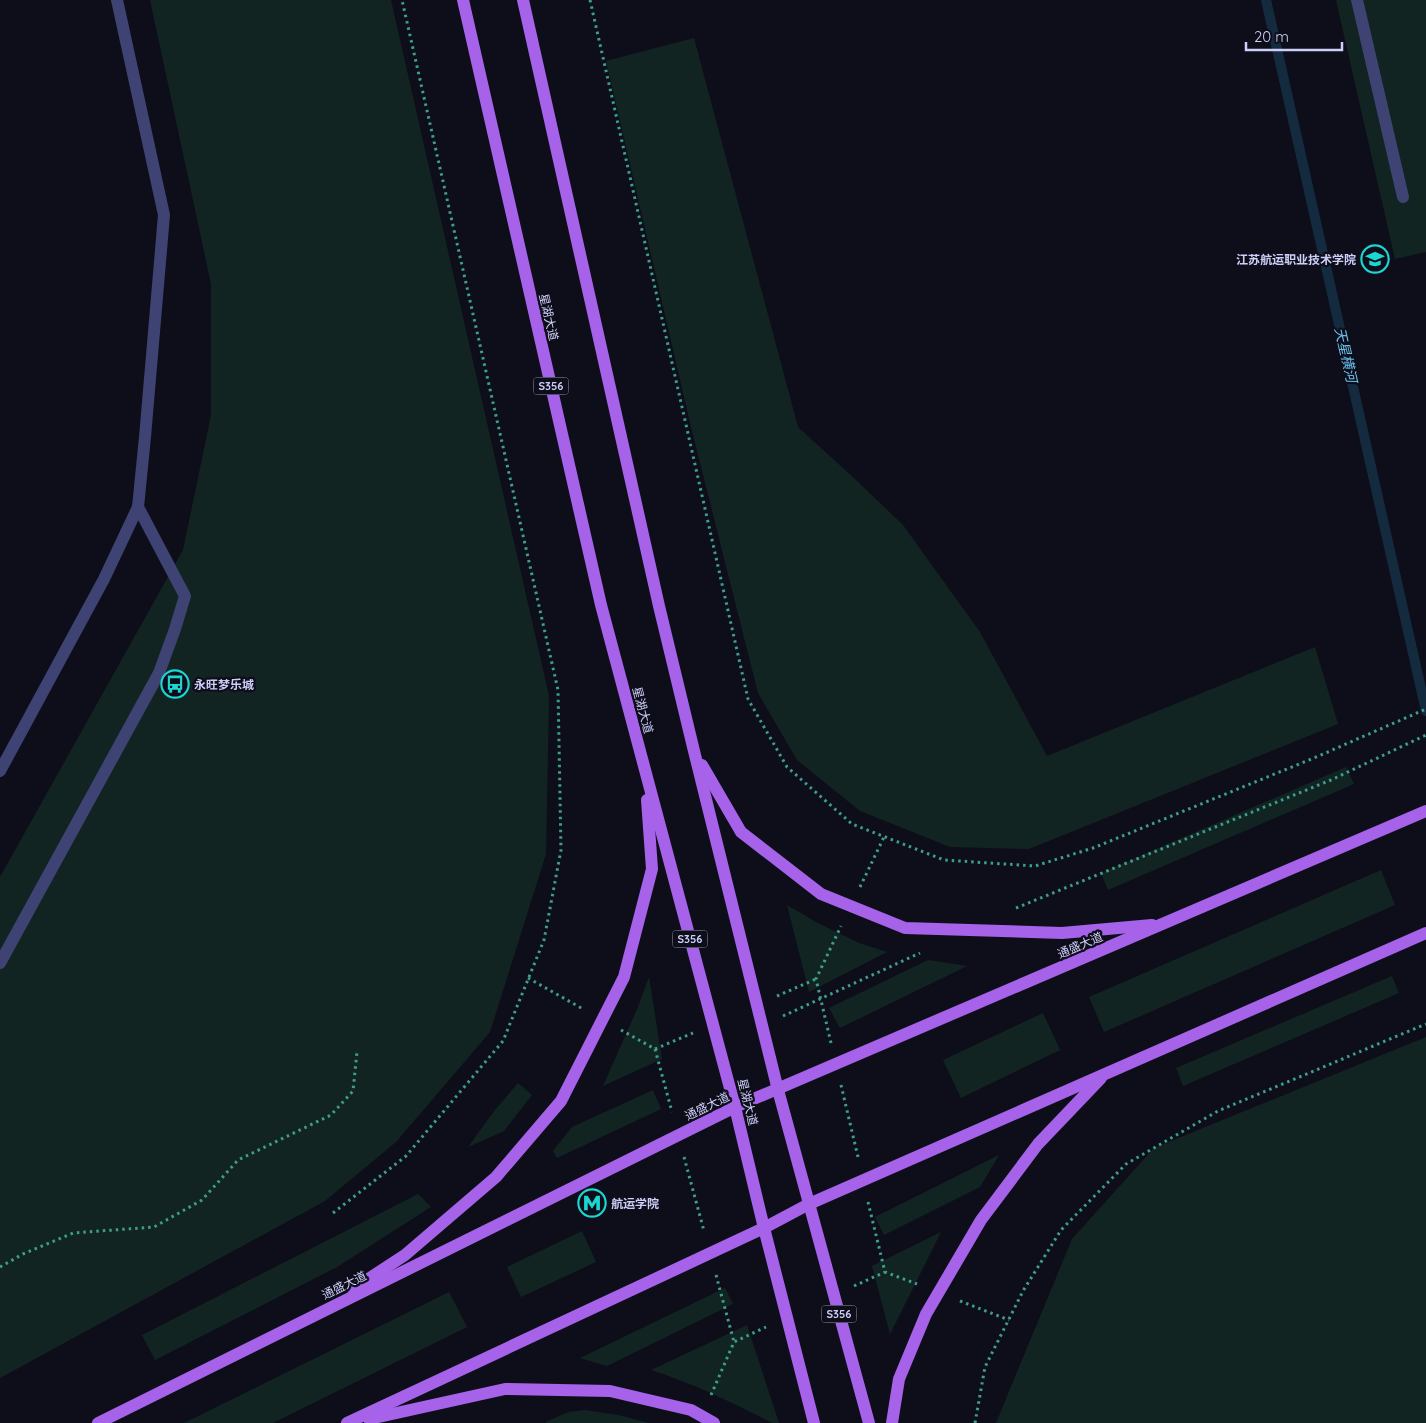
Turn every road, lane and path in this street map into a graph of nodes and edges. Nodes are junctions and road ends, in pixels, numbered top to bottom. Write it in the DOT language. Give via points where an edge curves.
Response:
graph roads {
  1 [pos="117,0"];
  2 [pos="402,0"];
  3 [pos="463,0"];
  4 [pos="523,0"];
  5 [pos="590,0"];
  6 [pos="1357,0"];
  7 [pos="1403,197"];
  8 [pos="138,507"];
  9 [pos="1426,709"];
  10 [pos="1426,735"];
  11 [pos="694,751"];
  12 [pos="0,770"];
  13 [pos="645,770"];
  14 [pos="1426,811"];
  15 [pos="884,837"];
  16 [pos="851,907"];
  17 [pos="1009,911"];
  18 [pos="1165,924"];
  19 [pos="1426,933"];
  20 [pos="924,950"];
  21 [pos="0,963"];
  22 [pos="820,999"];
  23 [pos="1426,1024"];
  24 [pos="762,1026"];
  25 [pos="357,1052"];
  26 [pos="836,1065"];
  27 [pos="1106,1074"];
  28 [pos="778,1090"];
  29 [pos="735,1107"];
  30 [pos="863,1180"];
  31 [pos="809,1204"];
  32 [pos="333,1213"];
  33 [pos="764,1228"];
  34 [pos="0,1267"];
  35 [pos="938,1293"];
  36 [pos="1009,1320"];
  37 [pos="302,1322"];
  38 [pos="98,1423"];
  39 [pos="348,1423"];
  40 [pos="714,1423"];
  41 [pos="814,1423"];
  42 [pos="869,1423"];
  43 [pos="892,1423"];
  44 [pos="975,1423"];
  1 -- 8 [label="street" via="164,215"];
  2 -- 32 [label="path" via="558,690 561,850 544,940 503,1041 406,1156"];
  3 -- 13 [label="main road, 星湖大道 / S356" via="601,606"];
  4 -- 11 [label="main road, S356"];
  5 -- 15 [label="path" via="748,699 787,767 852,824"];
  6 -- 7 [label="street"];
  8 -- 12 [label="street" via="104,579"];
  8 -- 21 [label="street" via="185,596 158,673"];
  9 -- 15 [label="path" via="1093,848 1035,866 944,860"];
  10 -- 17 [label="path" via="1331,780"];
  11 -- 16 [label="main road" via="741,832 821,894"];
  11 -- 24 [label="main road, S356"];
  13 -- 29 [label="main road, 星湖大道 / S356"];
  13 -- 37 [label="main road" via="652,870 624,977 560,1101 496,1177 405,1255"];
  14 -- 18 [label="main road, 通盛大道"];
  15 -- 16 [label="path"];
  16 -- 18 [label="main road" via="905,928 1062,933"];
  16 -- 22 [label="path" via="816,979"];
  18 -- 26 [label="main road, 通盛大道"];
  19 -- 27 [label="main road"];
  20 -- 22 [label="path"];
  22 -- 24 [label="path"];
  22 -- 26 [label="path"];
  23 -- 36 [label="path" via="1218,1111 1126,1164 1061,1230"];
  24 -- 28 [label="main road, S356"];
  25 -- 34 [label="path" via="353,1091 331,1116 238,1160 202,1200 154,1227 73,1233"];
  26 -- 28 [label="main road, 通盛大道"];
  26 -- 30 [label="path"];
  27 -- 30 [label="main road"];
  27 -- 35 [label="main road" via="1038,1144 981,1220"];
  28 -- 29 [label="main road, 通盛大道"];
  28 -- 31 [label="main road, S356"];
  29 -- 33 [label="main road, 星湖大道 / S356"];
  29 -- 37 [label="main road, 通盛大道"];
  30 -- 31 [label="main road"];
  30 -- 35 [label="path" via="885,1272"];
  31 -- 33 [label="main road"];
  31 -- 42 [label="main road, S356"];
  33 -- 39 [label="main road"];
  33 -- 41 [label="main road, 星湖大道 / S356"];
  35 -- 36 [label="path"];
  35 -- 43 [label="main road" via="899,1380"];
  36 -- 44 [label="path" via="985,1367"];
  37 -- 38 [label="main road, 通盛大道"];
  39 -- 40 [label="main road" via="505,1389 610,1391 691,1410"];
}
